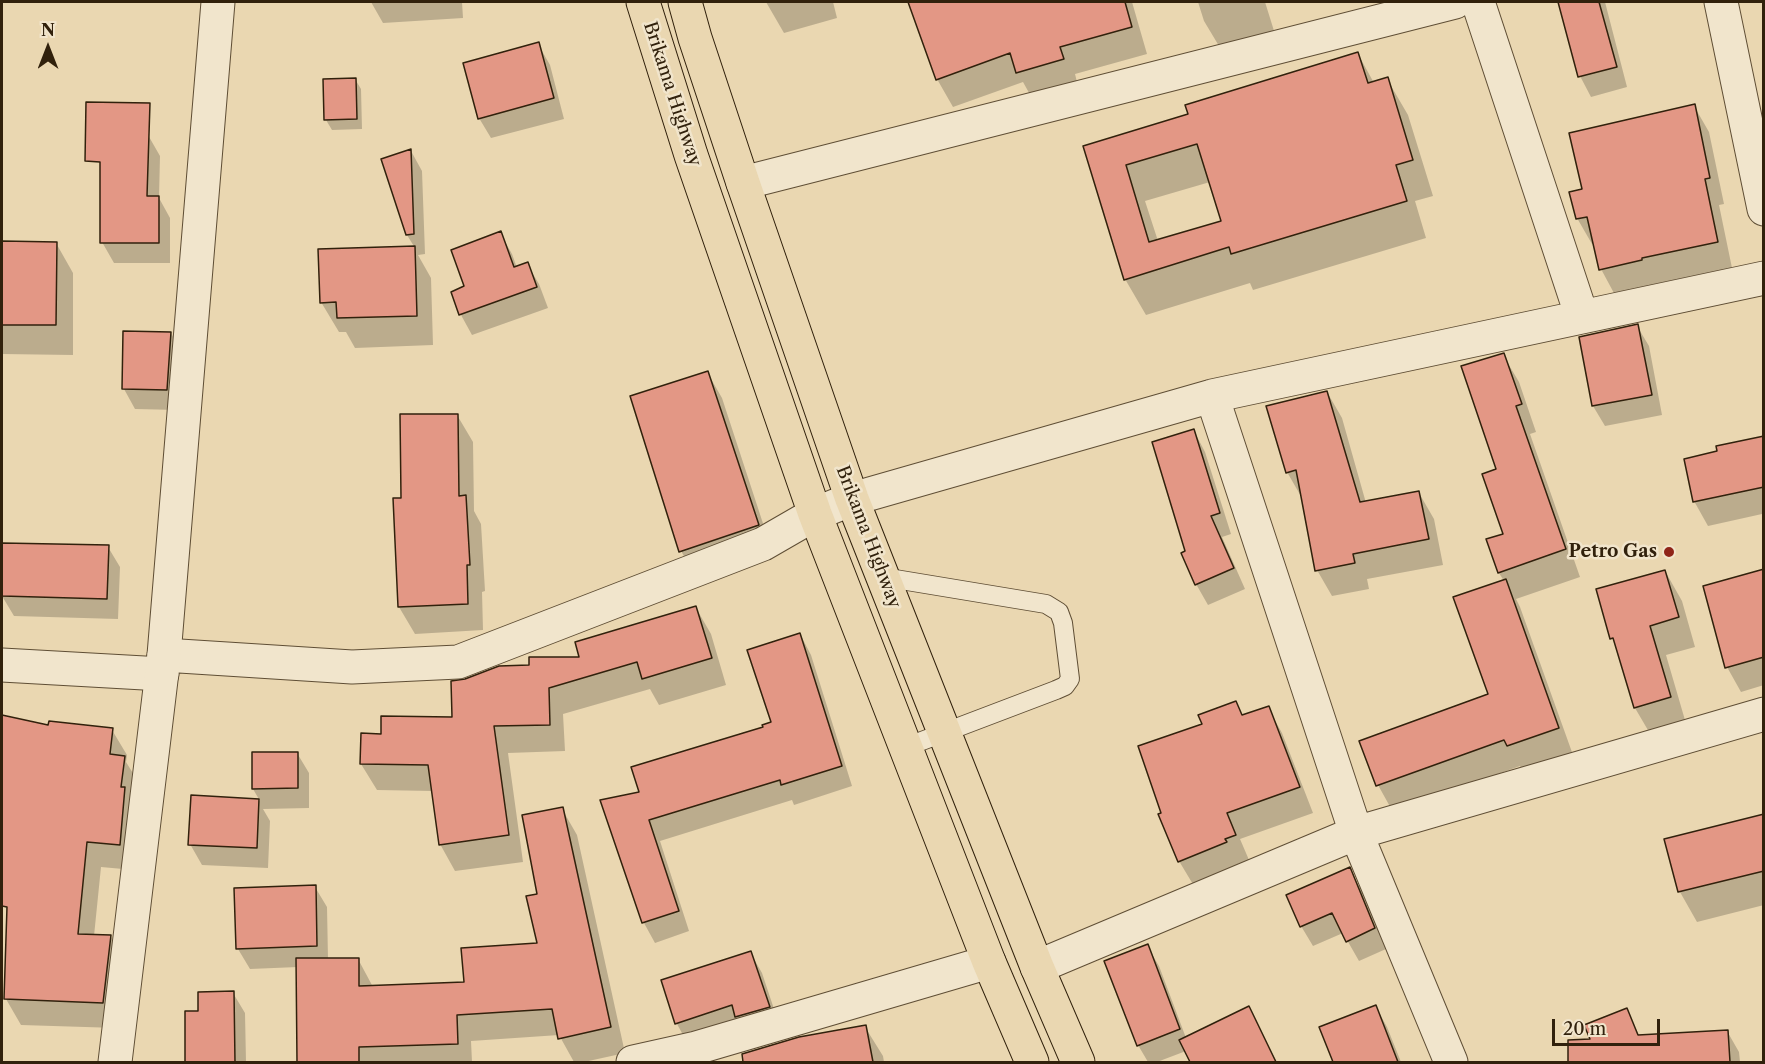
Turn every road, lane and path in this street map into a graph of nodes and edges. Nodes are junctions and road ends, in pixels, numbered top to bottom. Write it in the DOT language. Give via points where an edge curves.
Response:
graph roads {
  1 [pos="218,2"];
  2 [pos="643,2"];
  3 [pos="685,2"];
  4 [pos="1455,2"];
  5 [pos="1478,2"];
  6 [pos="1721,2"];
  7 [pos="743,183"];
  8 [pos="1764,209"];
  9 [pos="1764,278"];
  10 [pos="1582,317"];
  11 [pos="1212,396"];
  12 [pos="852,499"];
  13 [pos="815,514"];
  14 [pos="883,577"];
  15 [pos="2,665"];
  16 [pos="163,665"];
  17 [pos="1764,714"];
  18 [pos="945,733"];
  19 [pos="906,747"];
  20 [pos="1356,833"];
  21 [pos="989,962"];
  22 [pos="1037,967"];
  23 [pos="115,1062"];
  24 [pos="633,1062"];
  25 [pos="1032,1062"];
  26 [pos="1078,1062"];
  27 [pos="1452,1062"];
  1 -- 16 [label="street"];
  2 -- 13 [label="highway, Brikama Highway" via="691,155"];
  3 -- 7 [label="highway, Brikama Highway"];
  4 -- 7 [label="street"];
  5 -- 10 [label="street"];
  6 -- 8 [label="street"];
  7 -- 12 [label="highway, Brikama Highway"];
  9 -- 10 [label="street"];
  10 -- 11 [label="street"];
  11 -- 12 [label="street"];
  11 -- 20 [label="street"];
  12 -- 13 [label="street"];
  12 -- 14 [label="highway, Brikama Highway"];
  13 -- 16 [label="street" via="763,544 458,662 352,667"];
  13 -- 19 [label="highway, Brikama Highway"];
  14 -- 18 [label="highway, Brikama Highway"];
  14 -- 18 [label="lane" via="1047,604 1059,612 1063,622 1070,679 1065,686"];
  15 -- 16 [label="street"];
  16 -- 23 [label="street"];
  17 -- 20 [label="street"];
  18 -- 19 [label="lane"];
  18 -- 22 [label="highway, Brikama Highway"];
  19 -- 21 [label="highway, Brikama Highway"];
  20 -- 22 [label="street"];
  20 -- 27 [label="street"];
  21 -- 24 [label="street" via="696,1048"];
  21 -- 25 [label="highway, Brikama Highway"];
  22 -- 26 [label="highway, Brikama Highway"];
}
